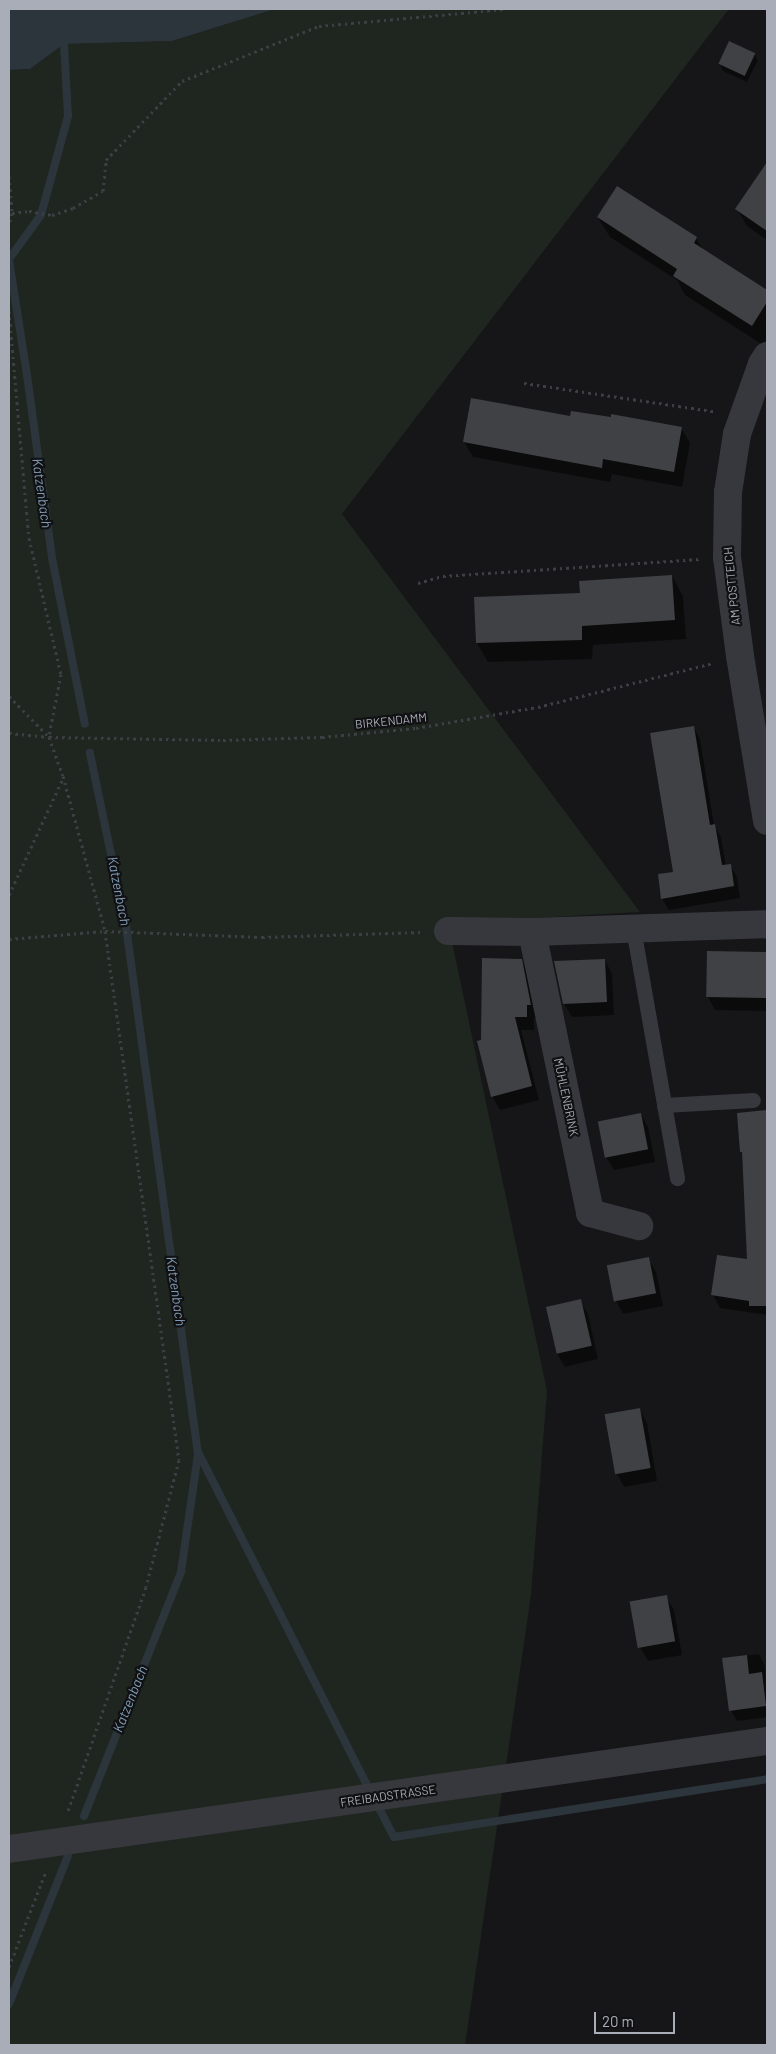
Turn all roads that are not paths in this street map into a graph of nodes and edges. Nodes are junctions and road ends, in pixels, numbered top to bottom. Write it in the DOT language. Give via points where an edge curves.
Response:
graph roads {
  1 [pos="767,356"];
  2 [pos="767,821"];
  3 [pos="767,924"];
  4 [pos="632,928"];
  5 [pos="448,931"];
  6 [pos="532,932"];
  7 [pos="753,1100"];
  8 [pos="664,1105"];
  9 [pos="677,1178"];
  10 [pos="639,1226"];
  11 [pos="767,1741"];
  12 [pos="9,1849"];
  1 -- 2 [label="street, AM POSTTEICH" via="742,416 728,492 727,557"];
  3 -- 4 [label="street"];
  4 -- 6 [label="street"];
  4 -- 8 [label="lane"];
  5 -- 6 [label="street"];
  6 -- 10 [label="street, MÜHLENBRINK" via="590,1213"];
  7 -- 8 [label="lane"];
  8 -- 9 [label="lane"];
  11 -- 12 [label="street, FREIBADSTRASSE"];
}
